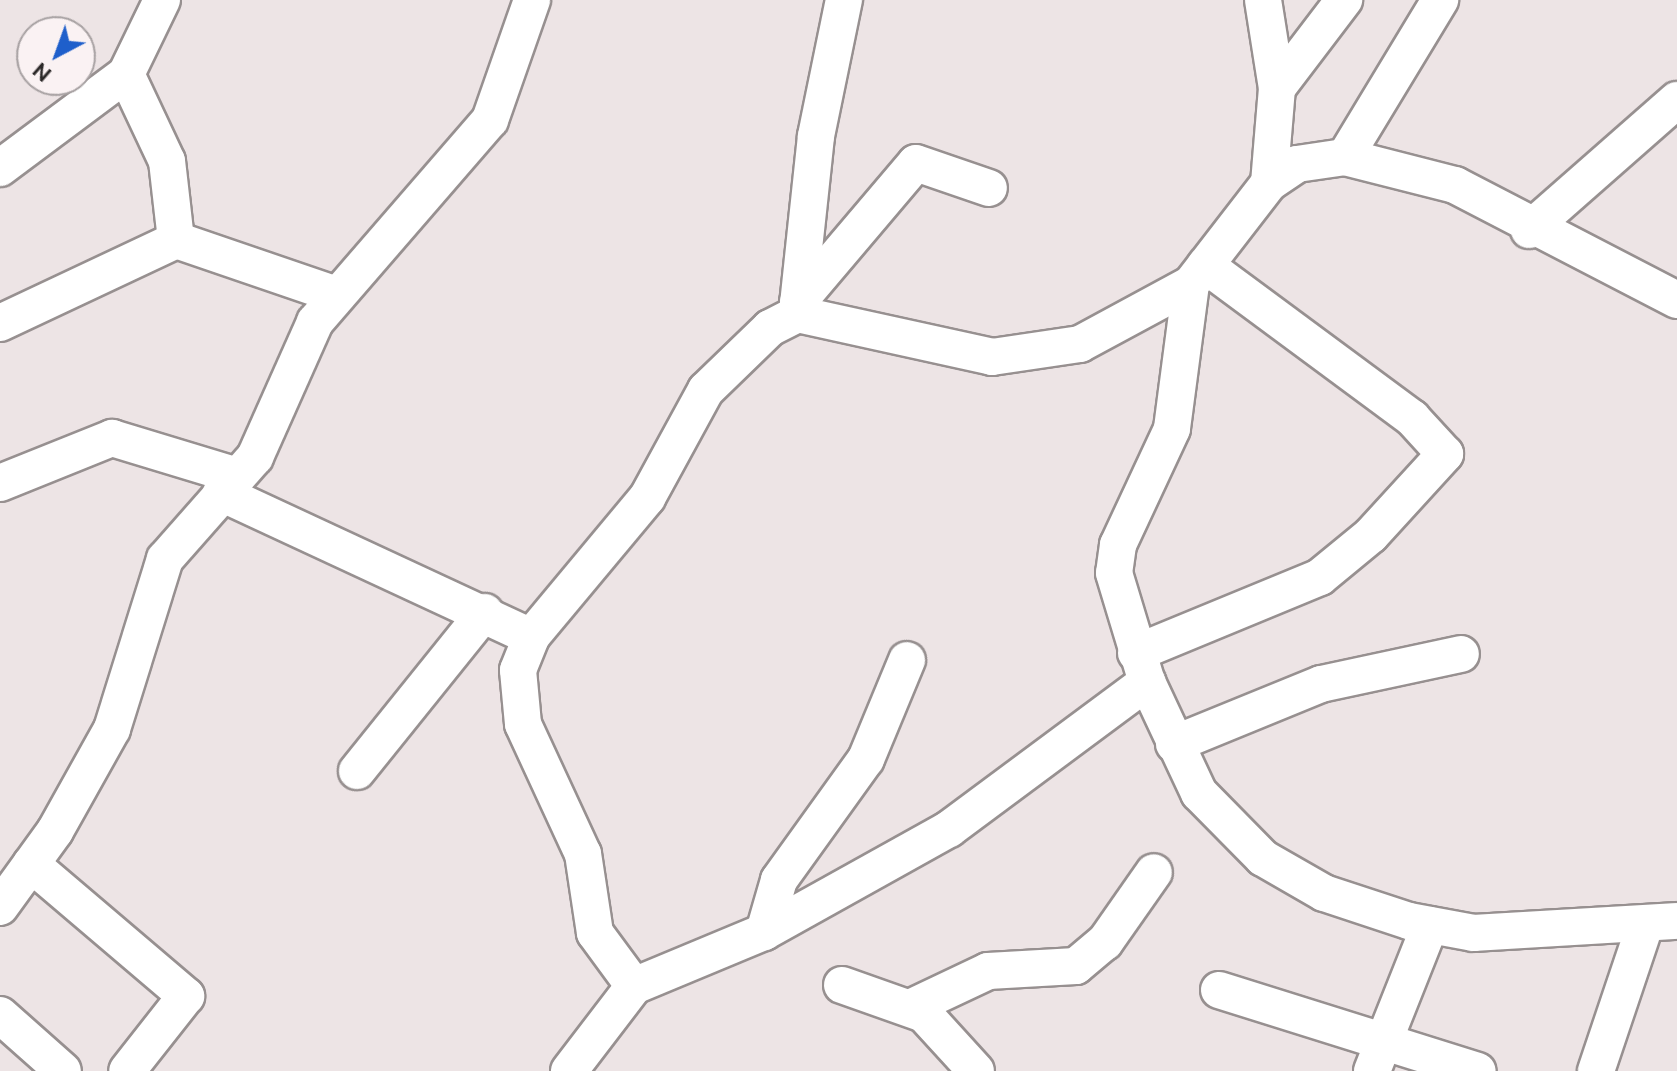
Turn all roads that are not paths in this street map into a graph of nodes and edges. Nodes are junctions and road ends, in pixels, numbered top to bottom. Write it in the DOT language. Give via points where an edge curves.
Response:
graph roads {
  1 [pos="162,0"];
  2 [pos="532,0"];
  3 [pos="844,0"];
  4 [pos="1263,0"];
  5 [pos="1344,0"];
  6 [pos="1440,0"];
  7 [pos="126,74"];
  8 [pos="1277,88"];
  9 [pos="1677,100"];
  10 [pos="1345,157"];
  11 [pos="0,168"];
  12 [pos="1269,183"];
  13 [pos="989,188"];
  14 [pos="1529,230"];
  15 [pos="176,240"];
  16 [pos="1198,274"];
  17 [pos="337,295"];
  18 [pos="1677,300"];
  19 [pos="798,308"];
  20 [pos="0,323"];
  21 [pos="0,483"];
  22 [pos="229,484"];
  23 [pos="485,612"];
  24 [pos="531,637"];
  25 [pos="1461,654"];
  26 [pos="907,660"];
  27 [pos="1142,668"];
  28 [pos="1174,744"];
  29 [pos="357,771"];
  30 [pos="31,864"];
  31 [pos="1154,872"];
  32 [pos="0,907"];
  33 [pos="1660,924"];
  34 [pos="1430,925"];
  35 [pos="764,932"];
  36 [pos="842,985"];
  37 [pos="634,986"];
  38 [pos="1219,990"];
  39 [pos="912,1007"];
  40 [pos="0,1015"];
  41 [pos="1378,1056"];
  42 [pos="63,1071"];
  43 [pos="127,1071"];
  44 [pos="569,1071"];
  45 [pos="976,1071"];
  46 [pos="1478,1071"];
  47 [pos="1596,1071"];
  1 -- 7 [label="street"];
  2 -- 17 [label="street" via="490,120"];
  3 -- 19 [label="street" via="816,136"];
  4 -- 8 [label="street"];
  5 -- 8 [label="street"];
  6 -- 10 [label="street"];
  7 -- 11 [label="street"];
  7 -- 15 [label="street" via="167,161"];
  8 -- 12 [label="street"];
  9 -- 14 [label="street"];
  10 -- 12 [label="street" via="1297,164"];
  10 -- 14 [label="street" via="1455,185"];
  12 -- 16 [label="street"];
  13 -- 19 [label="street" via="916,163"];
  14 -- 18 [label="street"];
  15 -- 17 [label="street"];
  15 -- 20 [label="street"];
  16 -- 19 [label="street" via="1080,344 992,357"];
  16 -- 27 [label="street" via="1172,429 1114,559"];
  16 -- 27 [label="street" via="1412,418 1445,454 1371,535 1320,577"];
  17 -- 22 [label="street" via="299,353 268,435"];
  19 -- 24 [label="street" via="706,390 647,498"];
  21 -- 22 [label="street" via="112,438"];
  22 -- 23 [label="street"];
  22 -- 30 [label="street" via="165,559 112,729"];
  23 -- 24 [label="street"];
  23 -- 29 [label="street"];
  24 -- 37 [label="street" via="518,670 523,724 583,854 595,933"];
  25 -- 28 [label="street" via="1321,684"];
  26 -- 35 [label="street" via="866,759 779,880"];
  27 -- 28 [label="street"];
  27 -- 35 [label="street" via="949,829"];
  28 -- 34 [label="street" via="1199,793 1263,858 1324,893"];
  30 -- 32 [label="street"];
  30 -- 43 [label="street" via="186,996"];
  31 -- 39 [label="street" via="1105,942 1076,966 988,971"];
  33 -- 34 [label="street" via="1474,933"];
  33 -- 47 [label="street"];
  34 -- 41 [label="street"];
  35 -- 37 [label="street"];
  36 -- 39 [label="street"];
  37 -- 44 [label="street"];
  38 -- 41 [label="street"];
  39 -- 45 [label="street"];
  40 -- 42 [label="street"];
  41 -- 46 [label="street"];
}
